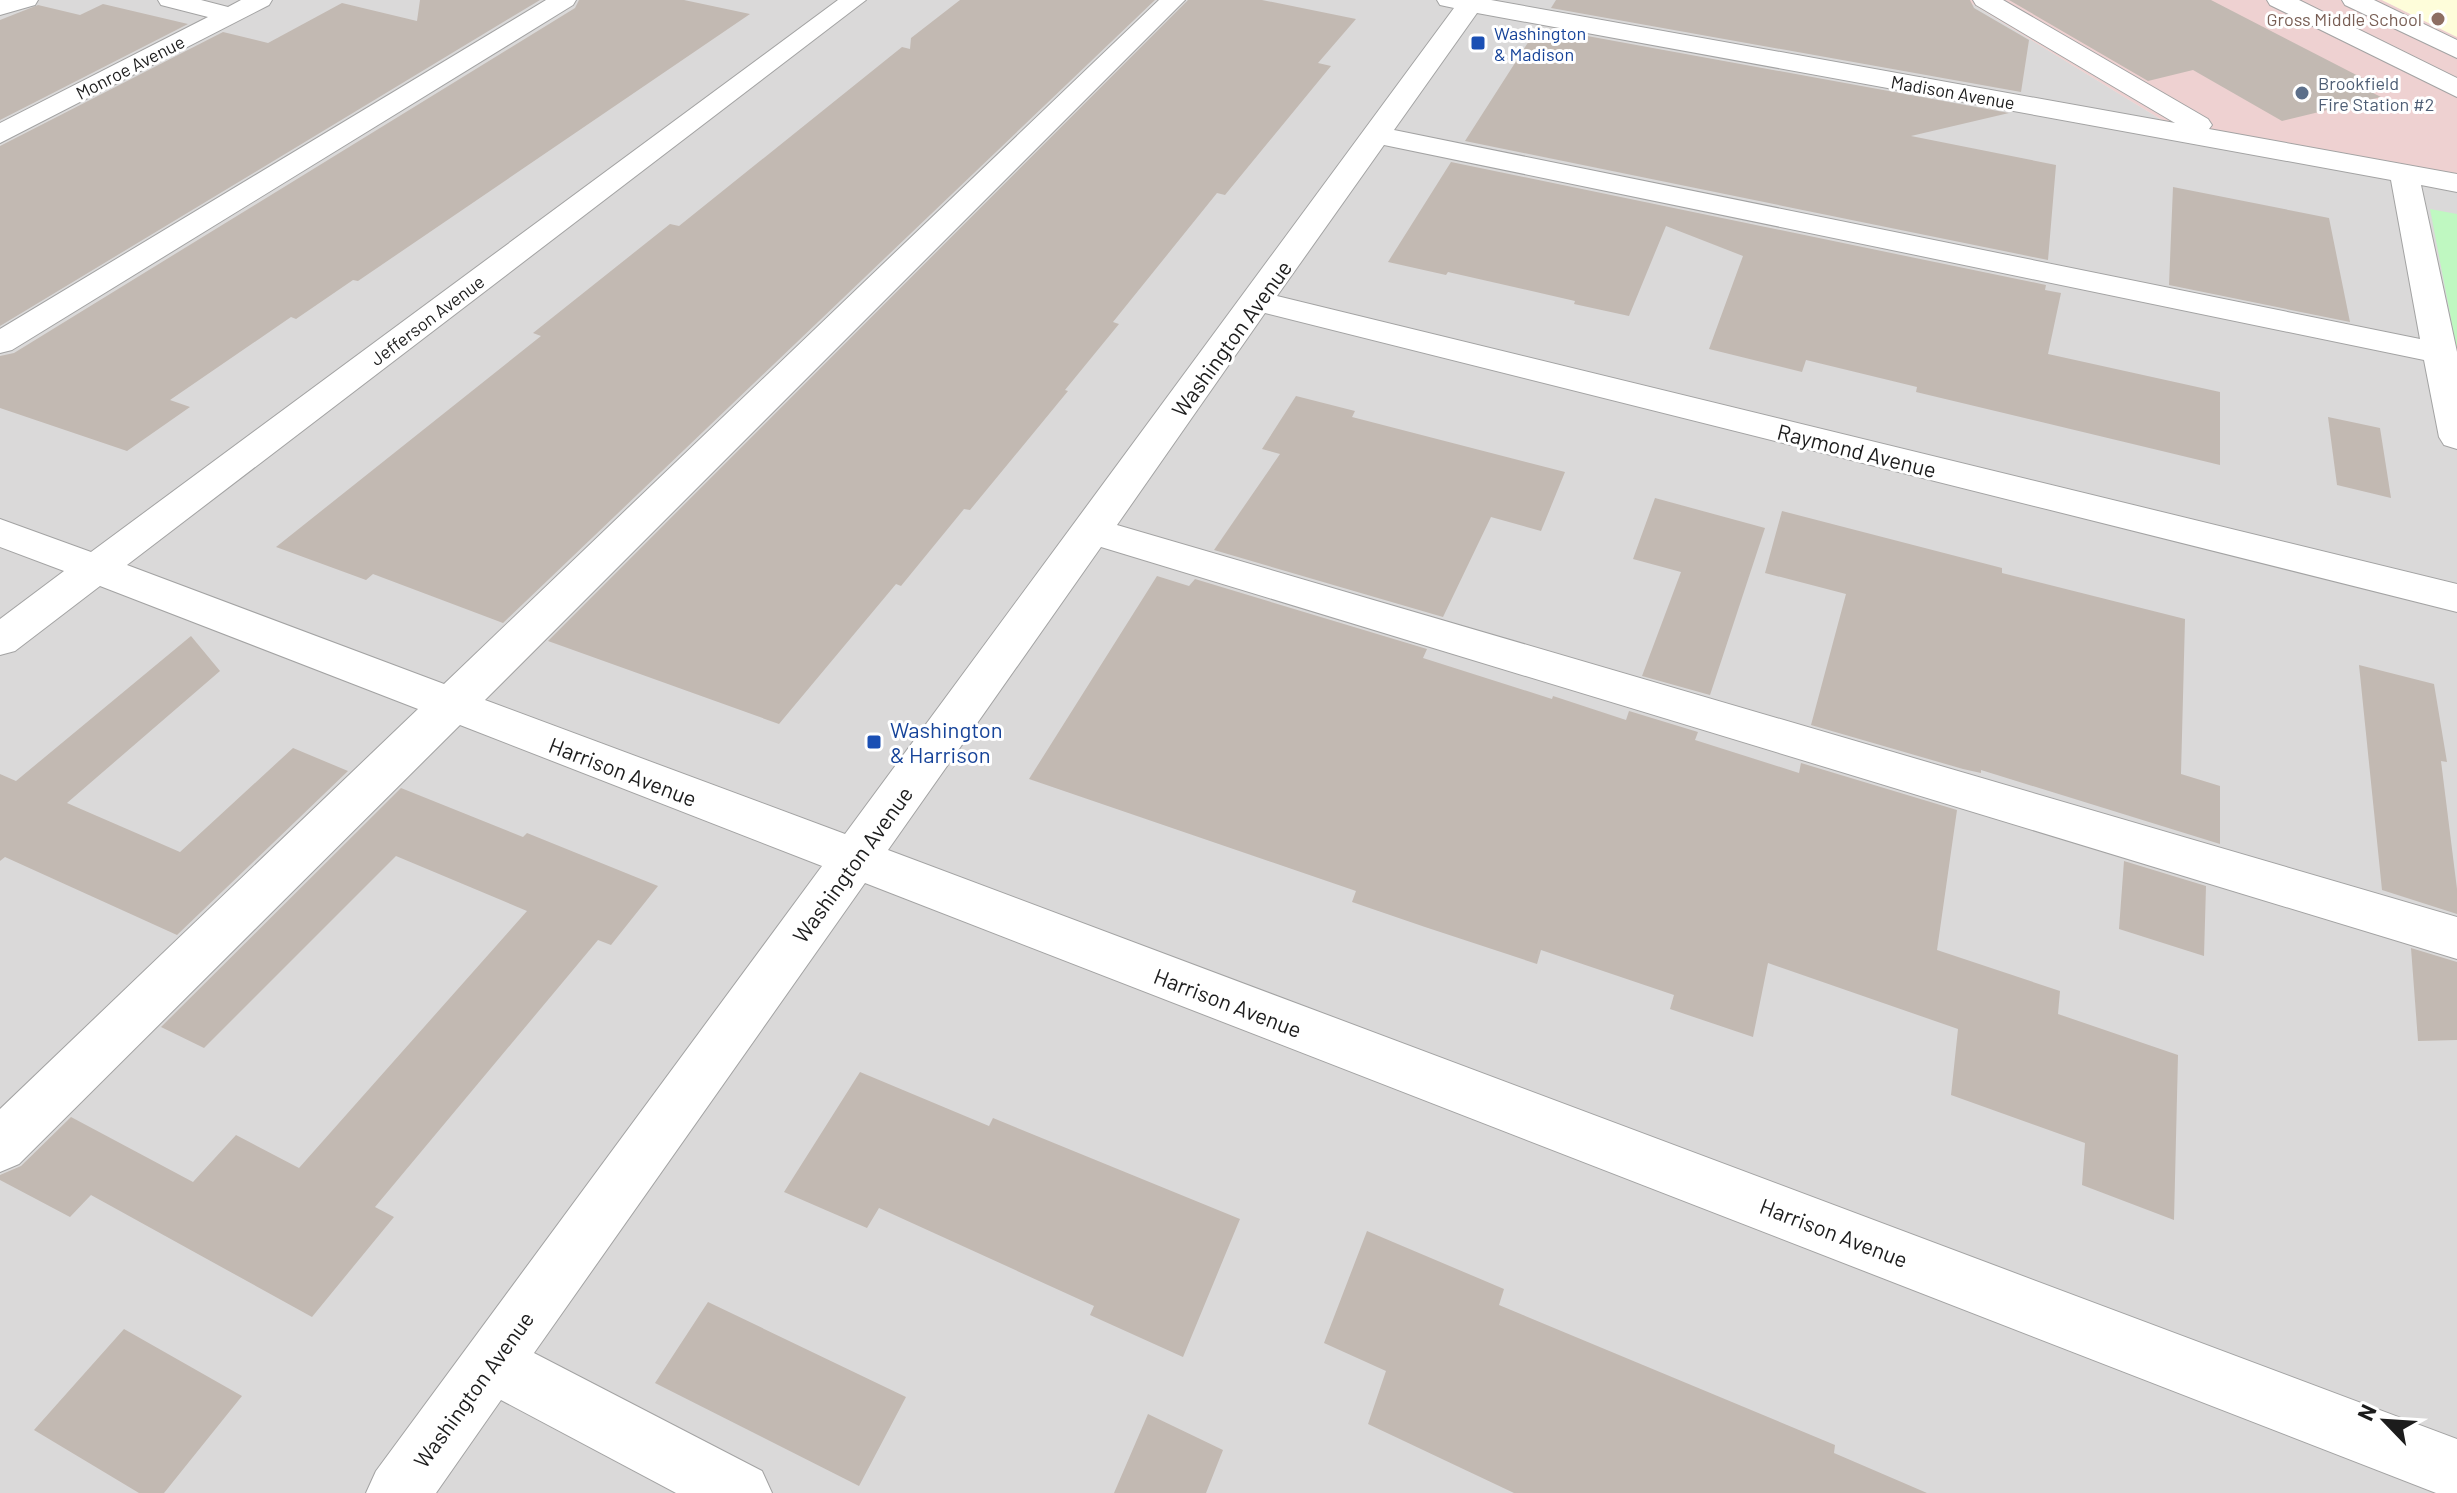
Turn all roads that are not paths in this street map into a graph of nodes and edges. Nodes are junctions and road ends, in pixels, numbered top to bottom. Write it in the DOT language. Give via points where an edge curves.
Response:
graph roads {
  1 [pos="26,0"];
  2 [pos="170,0"];
  3 [pos="260,0"];
  4 [pos="564,0"];
  5 [pos="854,0"];
  6 [pos="1173,0"];
  7 [pos="1985,0"];
  8 [pos="2279,0"];
  9 [pos="2354,0"];
  10 [pos="1464,1"];
  11 [pos="0,7"];
  12 [pos="231,15"];
  13 [pos="2457,50"];
  14 [pos="2457,89"];
  15 [pos="0,134"];
  16 [pos="1377,135"];
  17 [pos="2224,141"];
  18 [pos="2404,173"];
  19 [pos="2457,183"];
  20 [pos="1256,301"];
  21 [pos="0,343"];
  22 [pos="2440,353"];
  23 [pos="2457,437"];
  24 [pos="1092,531"];
  25 [pos="0,532"];
  26 [pos="95,569"];
  27 [pos="2457,598"];
  28 [pos="0,640"];
  29 [pos="451,705"];
  30 [pos="856,860"];
  31 [pos="2457,938"];
  32 [pos="0,1146"];
  33 [pos="492,1363"];
  34 [pos="2457,1470"];
  35 [pos="398,1493"];
  36 [pos="740,1493"];
  1 -- 11 [label="street"];
  2 -- 12 [label="street"];
  3 -- 12 [label="street, Monroe Avenue"];
  4 -- 21 [label="street"];
  5 -- 26 [label="street, Jefferson Avenue"];
  6 -- 29 [label="street"];
  7 -- 17 [label="street"];
  8 -- 14 [label="street"];
  9 -- 13 [label="street"];
  10 -- 16 [label="street, Washington Avenue"];
  10 -- 17 [label="street, Madison Avenue"];
  12 -- 15 [label="street, Monroe Avenue"];
  16 -- 20 [label="street, Washington Avenue"];
  16 -- 22 [label="street"];
  17 -- 18 [label="street, Madison Avenue"];
  18 -- 19 [label="street, Madison Avenue"];
  18 -- 22 [label="street"];
  20 -- 24 [label="street, Washington Avenue"];
  20 -- 27 [label="street, Raymond Avenue"];
  22 -- 23 [label="street"];
  24 -- 30 [label="street, Washington Avenue"];
  24 -- 31 [label="street"];
  25 -- 26 [label="street, Harrison Avenue"];
  26 -- 28 [label="street, Jefferson Avenue"];
  26 -- 29 [label="street, Harrison Avenue"];
  29 -- 30 [label="street, Harrison Avenue"];
  29 -- 32 [label="street"];
  30 -- 33 [label="street, Washington Avenue"];
  30 -- 34 [label="street, Harrison Avenue"];
  33 -- 35 [label="street, Washington Avenue"];
  33 -- 36 [label="street"];
}
